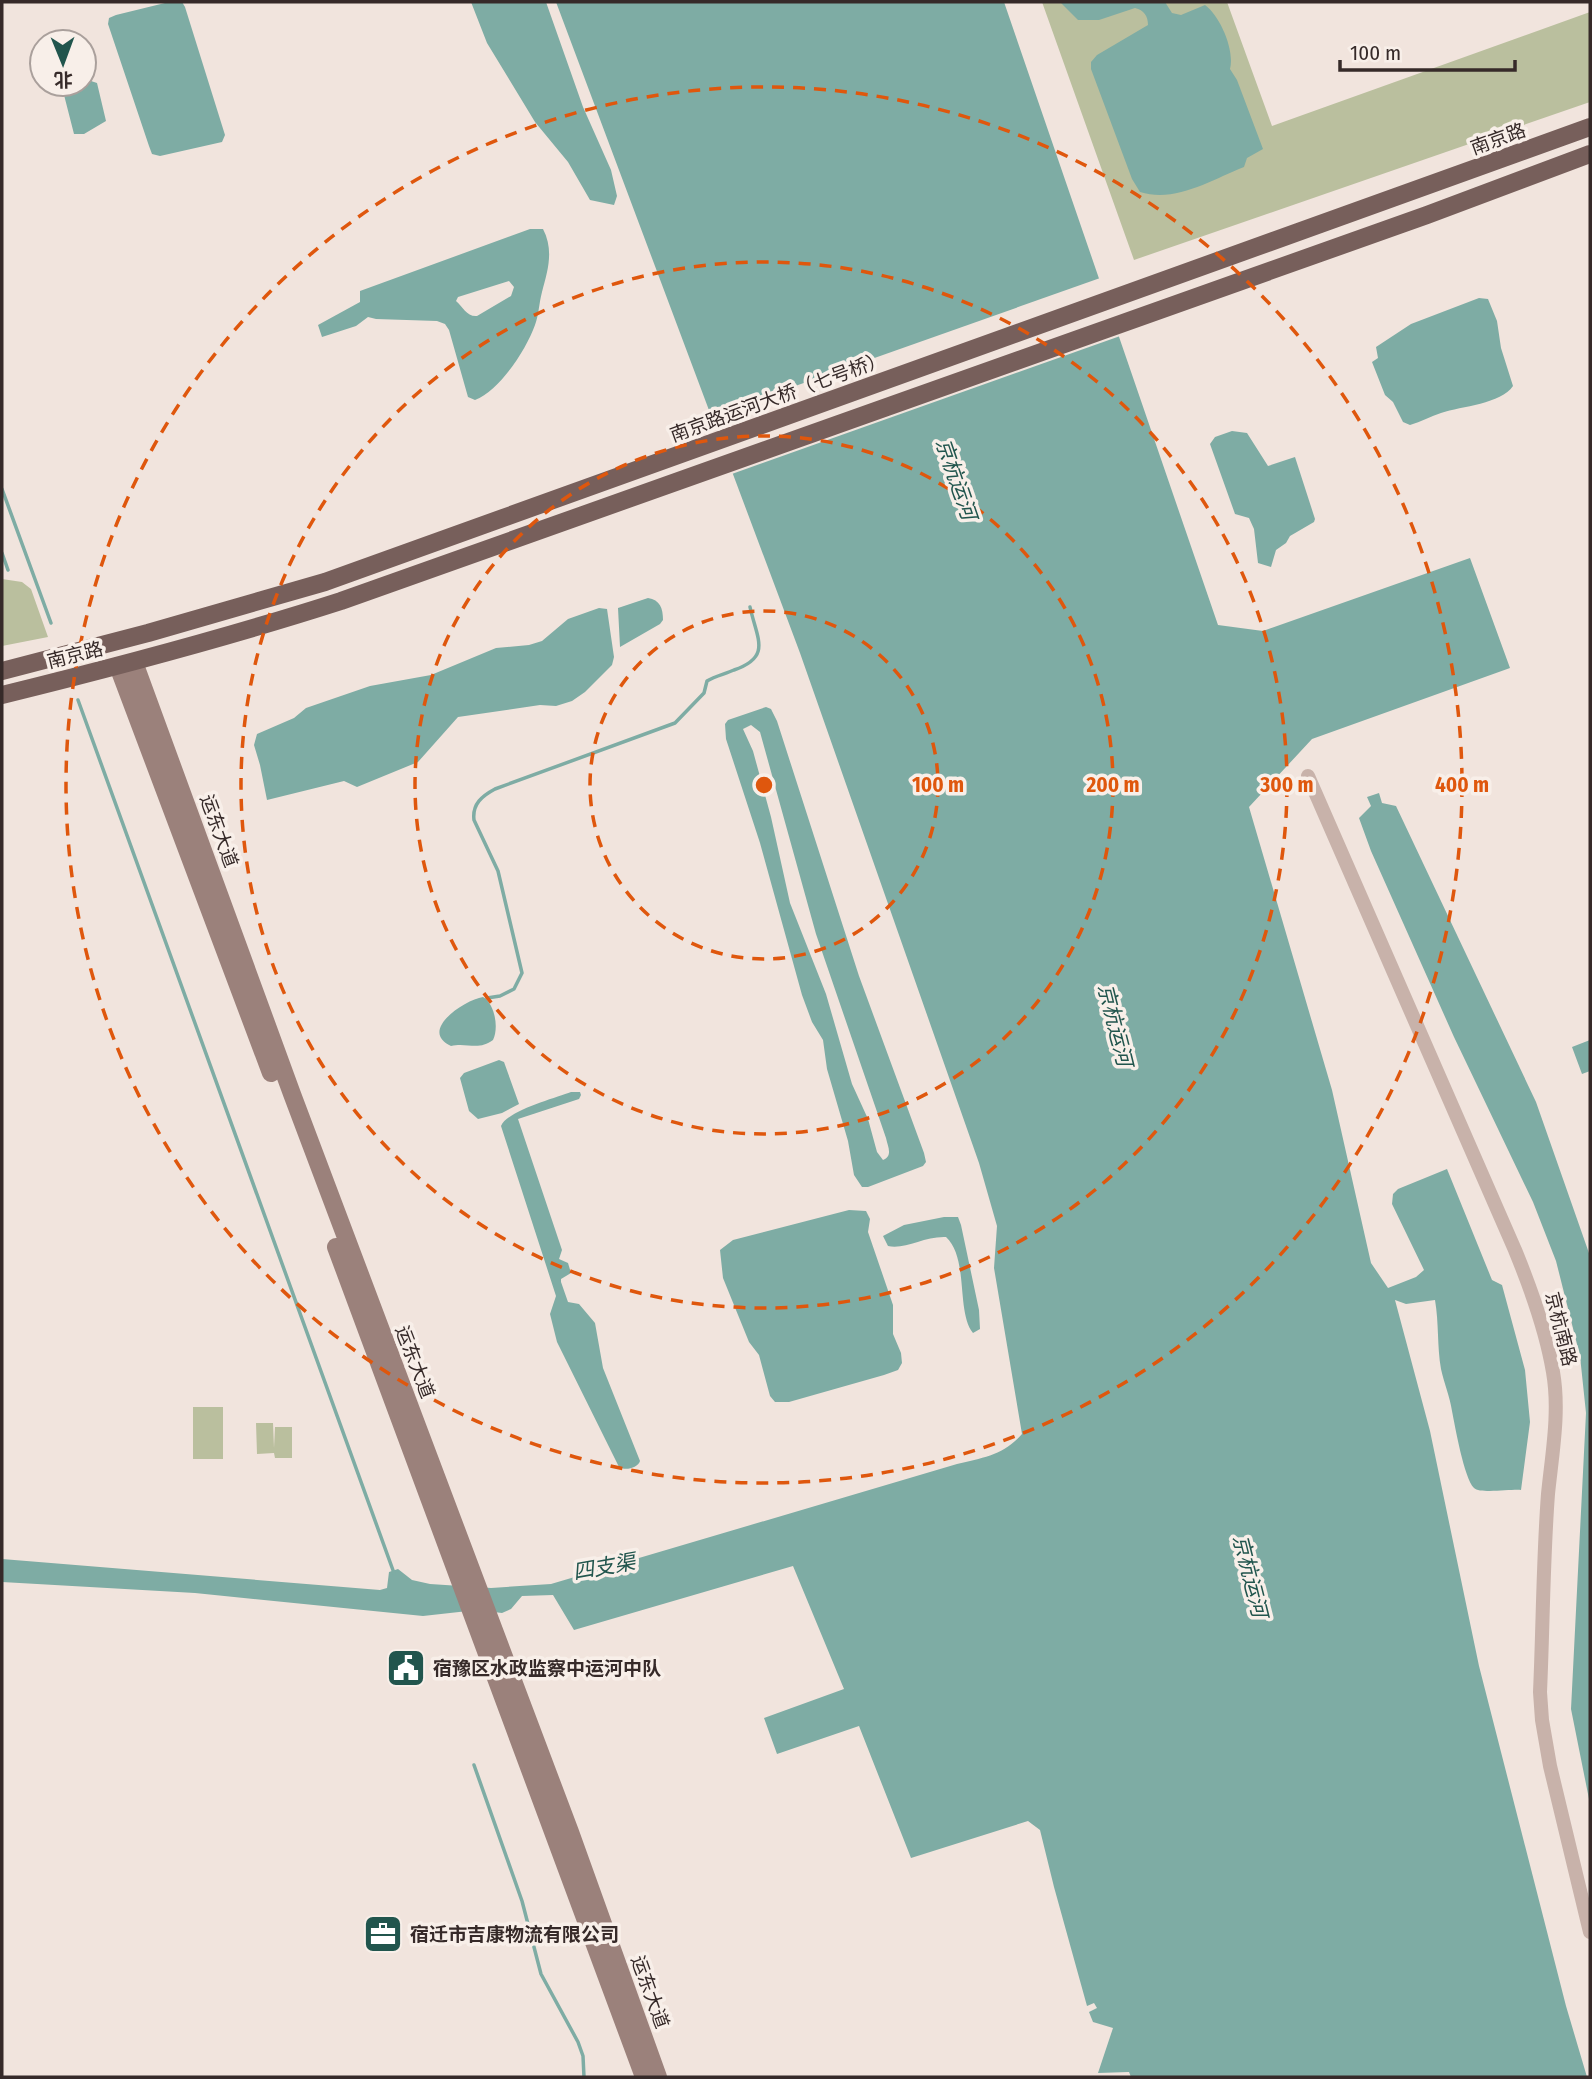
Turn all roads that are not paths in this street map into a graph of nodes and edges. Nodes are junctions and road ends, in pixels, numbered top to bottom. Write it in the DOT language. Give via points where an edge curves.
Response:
graph roads {
  1 [pos="1590,127"];
  2 [pos="1590,154"];
  3 [pos="1420,190"];
  4 [pos="148,633"];
  5 [pos="126,664"];
  6 [pos="2,671"];
  7 [pos="2,695"];
  8 [pos="1308,776"];
  9 [pos="479,1613"];
  10 [pos="1590,1932"];
  11 [pos="644,2077"];
  12 [pos="658,2077"];
  1 -- 3 [label="main road, 南京路"];
  2 -- 5 [label="main road, 南京路" via="354,597"];
  3 -- 4 [label="main road, 南京路运河大桥（七号桥）" via="325,582"];
  4 -- 6 [label="main road, 南京路"];
  5 -- 7 [label="main road, 南京路"];
  5 -- 9 [label="main road, 运东大道"];
  8 -- 10 [label="street, 京杭南路" via="1515,1250 1544,1331 1553,1374 1555,1438 1548,1496 1542,1720"];
  9 -- 11 [label="main road, 运东大道"];
  9 -- 12 [label="main road, 运东大道" via="570,1832"];
}
